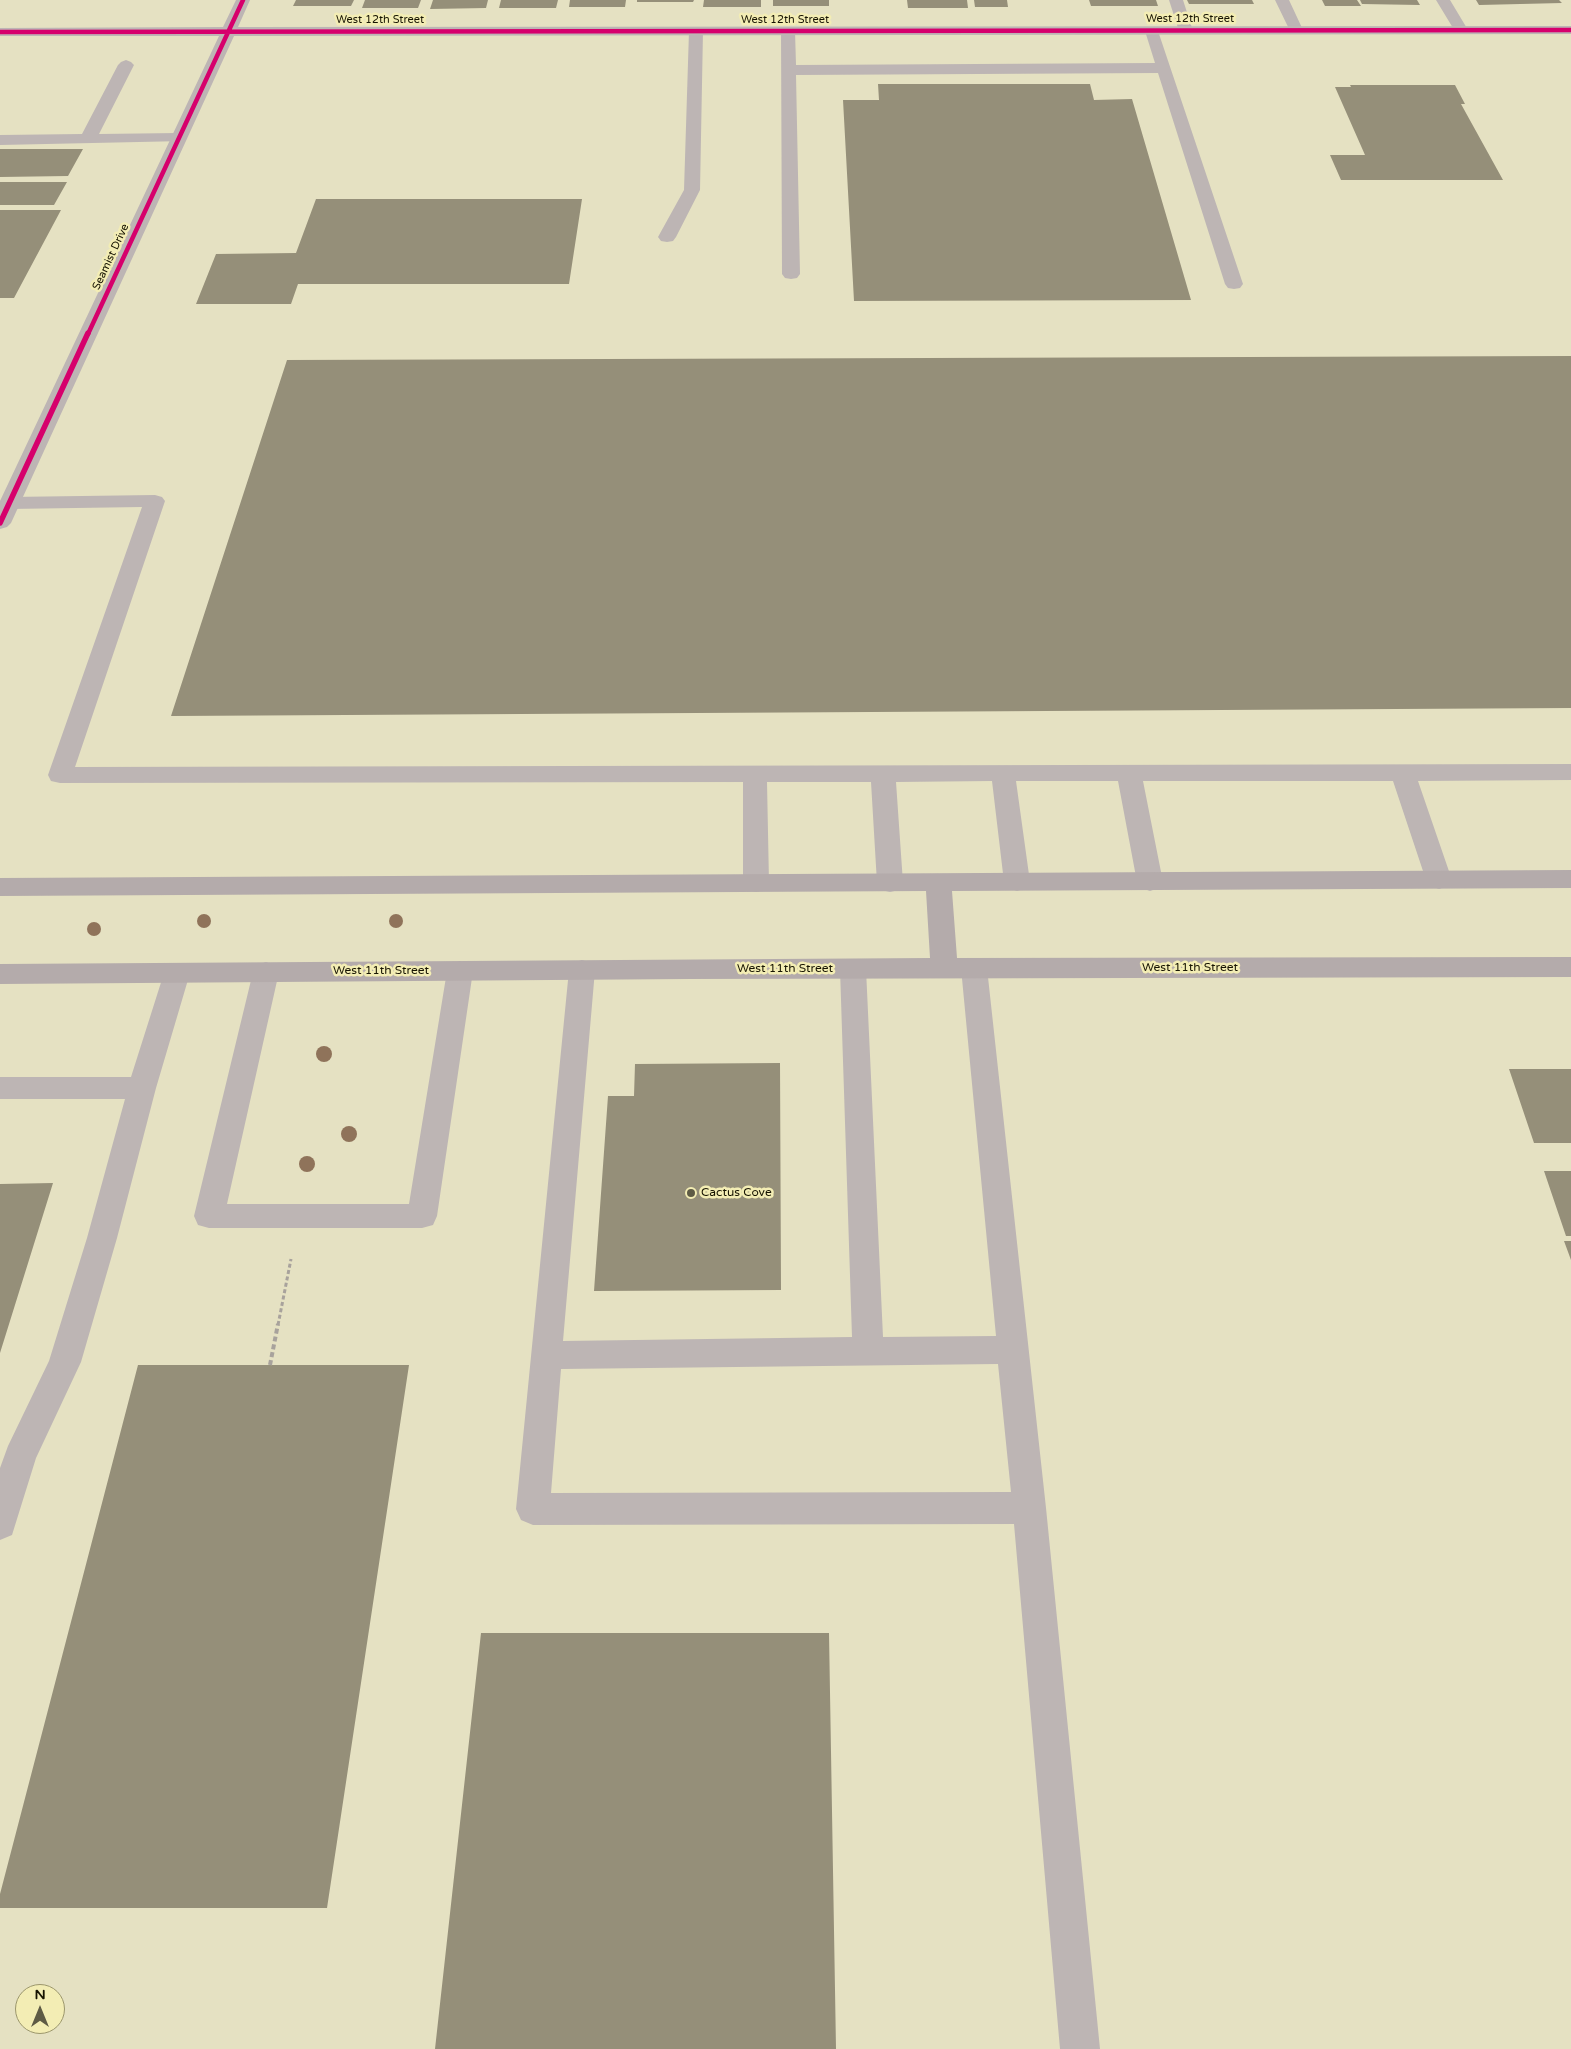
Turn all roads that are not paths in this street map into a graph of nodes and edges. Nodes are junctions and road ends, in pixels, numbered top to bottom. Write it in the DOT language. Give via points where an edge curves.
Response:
graph roads {
  1 [pos="243,0"];
  2 [pos="1176,0"];
  3 [pos="1282,0"];
  4 [pos="1443,0"];
  5 [pos="1152,30"];
  6 [pos="1186,30"];
  7 [pos="1296,30"];
  8 [pos="1461,30"];
  9 [pos="1571,30"];
  10 [pos="696,31"];
  11 [pos="788,31"];
  12 [pos="0,32"];
  13 [pos="229,32"];
  14 [pos="126,64"];
  15 [pos="1164,68"];
  16 [pos="788,70"];
  17 [pos="178,138"];
  18 [pos="88,139"];
  19 [pos="0,140"];
  20 [pos="668,237"];
  21 [pos="791,274"];
  22 [pos="1234,284"];
  23 [pos="5,513"];
  24 [pos="1571,772"];
  25 [pos="1129,773"];
  26 [pos="1403,773"];
  27 [pos="755,774"];
  28 [pos="883,774"];
  29 [pos="1003,774"];
  30 [pos="1571,879"];
  31 [pos="1439,880"];
  32 [pos="938,882"];
  33 [pos="1017,882"];
  34 [pos="1150,882"];
  35 [pos="756,883"];
  36 [pos="890,883"];
  37 [pos="0,887"];
  38 [pos="1571,967"];
  39 [pos="959,968"];
  40 [pos="853,969"];
  41 [pos="582,970"];
  42 [pos="460,971"];
  43 [pos="266,972"];
  44 [pos="177,973"];
  45 [pos="0,974"];
  46 [pos="0,1088"];
  47 [pos="142,1088"];
  48 [pos="1012,1350"];
  49 [pos="868,1351"];
  50 [pos="546,1355"];
  51 [pos="1029,1508"];
  52 [pos="0,1524"];
  53 [pos="1080,2049"];
  1 -- 13 [label="street, Seamist Drive"];
  2 -- 6 [label="street"];
  3 -- 7 [label="street"];
  4 -- 8 [label="street"];
  5 -- 6 [label="street, West 12th Street"];
  5 -- 11 [label="street, West 12th Street"];
  5 -- 15 [label="street"];
  6 -- 7 [label="street, West 12th Street"];
  7 -- 8 [label="street, West 12th Street"];
  8 -- 9 [label="street, West 12th Street"];
  10 -- 11 [label="street, West 12th Street"];
  10 -- 13 [label="street, West 12th Street"];
  10 -- 20 [label="street" via="692,190"];
  11 -- 16 [label="street"];
  12 -- 13 [label="street, West 12th Street"];
  13 -- 17 [label="street, Seamist Drive"];
  14 -- 18 [label="street"];
  15 -- 16 [label="street"];
  15 -- 22 [label="street"];
  16 -- 21 [label="street"];
  17 -- 18 [label="street"];
  17 -- 23 [label="street, Seamist Drive"];
  18 -- 19 [label="street"];
  23 -- 27 [label="street" via="155,501 60,776"];
  24 -- 26 [label="street"];
  25 -- 26 [label="street"];
  25 -- 29 [label="street"];
  25 -- 34 [label="street"];
  26 -- 31 [label="street"];
  27 -- 28 [label="street"];
  27 -- 35 [label="street"];
  28 -- 29 [label="street"];
  28 -- 36 [label="street"];
  29 -- 33 [label="street"];
  30 -- 31 [label="main road"];
  31 -- 34 [label="main road"];
  32 -- 33 [label="main road"];
  32 -- 36 [label="main road"];
  32 -- 39 [label="main road"];
  33 -- 34 [label="main road"];
  35 -- 36 [label="main road"];
  35 -- 37 [label="main road"];
  38 -- 39 [label="main road, West 11th Street"];
  39 -- 40 [label="main road, West 11th Street"];
  39 -- 48 [label="street"];
  40 -- 41 [label="main road, West 11th Street"];
  40 -- 49 [label="street"];
  41 -- 42 [label="main road, West 11th Street"];
  41 -- 50 [label="street"];
  42 -- 43 [label="main road, West 11th Street"];
  42 -- 43 [label="street" via="422,1216 208,1216"];
  43 -- 44 [label="main road, West 11th Street"];
  44 -- 45 [label="main road, West 11th Street"];
  44 -- 47 [label="street"];
  46 -- 47 [label="street"];
  47 -- 52 [label="street" via="65,1362 20,1457"];
  48 -- 49 [label="street"];
  48 -- 51 [label="street"];
  49 -- 50 [label="street"];
  50 -- 51 [label="street" via="533,1509"];
  51 -- 53 [label="street"];
}
